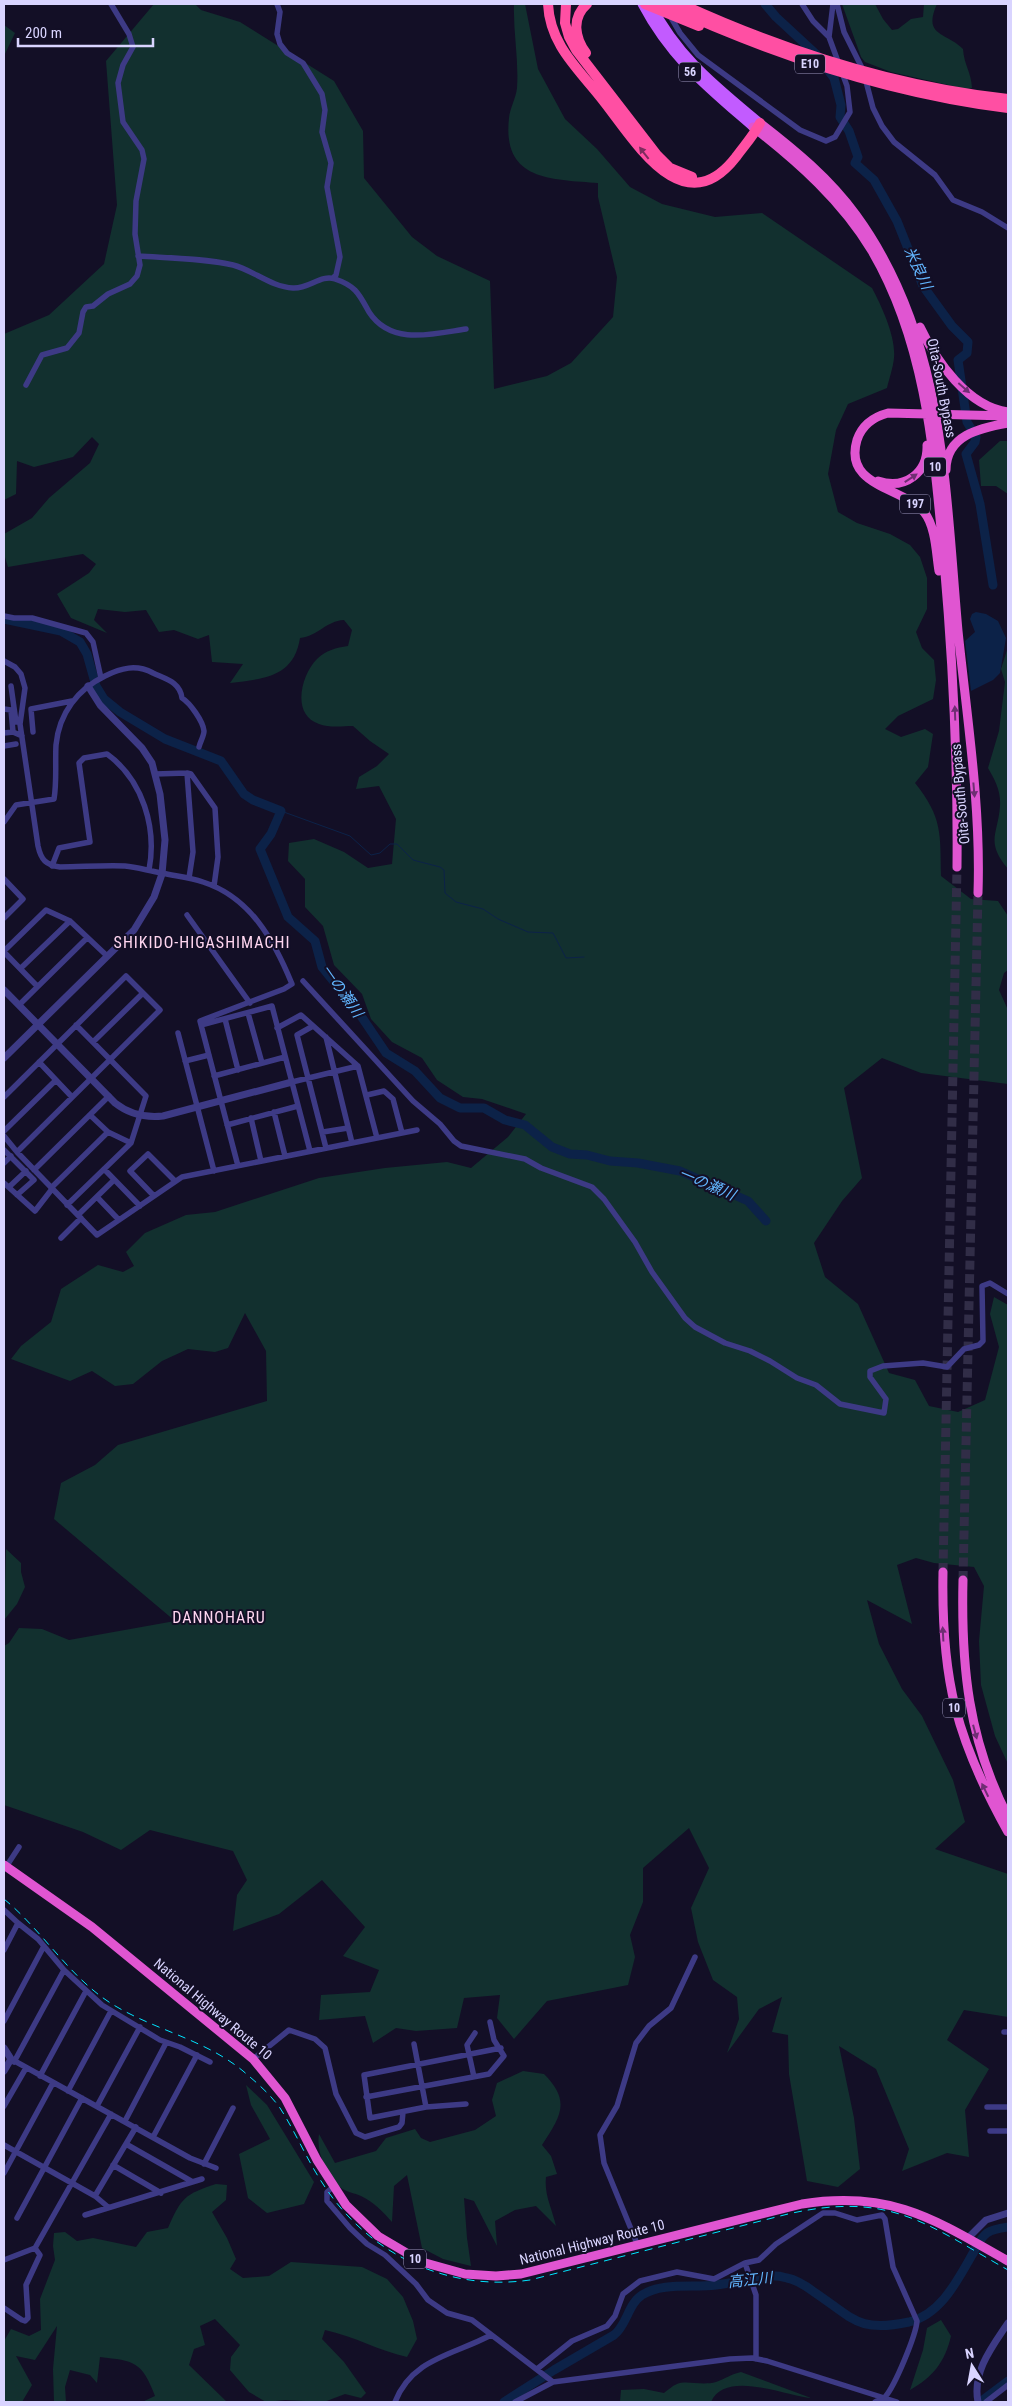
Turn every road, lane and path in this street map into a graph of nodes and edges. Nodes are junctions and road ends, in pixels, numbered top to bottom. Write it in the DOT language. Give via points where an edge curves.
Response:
graph roads {
  1 [pos="111,4"];
  2 [pos="277,4"];
  3 [pos="548,4"];
  4 [pos="560,4"];
  5 [pos="566,4"];
  6 [pos="587,4"];
  7 [pos="644,4"];
  8 [pos="651,4"];
  9 [pos="664,4"];
  10 [pos="681,4"];
  11 [pos="802,4"];
  12 [pos="833,4"];
  13 [pos="837,4"];
  14 [pos="829,37"];
  15 [pos="773,51"];
  16 [pos="595,81"];
  17 [pos="963,98"];
  18 [pos="1008,100"];
  19 [pos="1008,108"];
  20 [pos="757,126"];
  21 [pos="1008,228"];
  22 [pos="138,256"];
  23 [pos="888,265"];
  24 [pos="333,278"];
  25 [pos="906,324"];
  26 [pos="466,330"];
  27 [pos="26,385"];
  28 [pos="1008,412"];
  29 [pos="905,415"];
  30 [pos="996,418"];
  31 [pos="1008,420"];
  32 [pos="4,616"];
  33 [pos="959,640"];
  34 [pos="952,653"];
  35 [pos="4,661"];
  36 [pos="100,679"];
  37 [pos="89,685"];
  38 [pos="11,686"];
  39 [pos="72,701"];
  40 [pos="4,709"];
  41 [pos="20,722"];
  42 [pos="14,732"];
  43 [pos="33,732"];
  44 [pos="4,734"];
  45 [pos="22,736"];
  46 [pos="16,744"];
  47 [pos="4,746"];
  48 [pos="199,747"];
  49 [pos="187,773"];
  50 [pos="155,774"];
  51 [pos="32,802"];
  52 [pos="4,822"];
  53 [pos="52,866"];
  54 [pos="958,866"];
  55 [pos="149,870"];
  56 [pos="162,874"];
  57 [pos="189,878"];
  58 [pos="4,881"];
  59 [pos="214,886"];
  60 [pos="978,893"];
  61 [pos="187,915"];
  62 [pos="4,918"];
  63 [pos="70,921"];
  64 [pos="87,938"];
  65 [pos="4,952"];
  66 [pos="105,954"];
  67 [pos="21,968"];
  68 [pos="303,981"];
  69 [pos="37,986"];
  70 [pos="4,990"];
  71 [pos="143,993"];
  72 [pos="250,1003"];
  73 [pos="18,1005"];
  74 [pos="248,1012"];
  75 [pos="224,1019"];
  76 [pos="38,1025"];
  77 [pos="76,1025"];
  78 [pos="201,1025"];
  79 [pos="314,1026"];
  80 [pos="277,1028"];
  81 [pos="178,1033"];
  82 [pos="326,1037"];
  83 [pos="93,1042"];
  84 [pos="57,1044"];
  85 [pos="209,1055"];
  86 [pos="285,1057"];
  87 [pos="4,1058"];
  88 [pos="110,1060"];
  89 [pos="185,1061"];
  90 [pos="39,1062"];
  91 [pos="262,1063"];
  92 [pos="358,1066"];
  93 [pos="238,1070"];
  94 [pos="334,1070"];
  95 [pos="214,1076"];
  96 [pos="309,1077"];
  97 [pos="91,1078"];
  98 [pos="56,1080"];
  99 [pos="292,1082"];
  100 [pos="366,1095"];
  101 [pos="109,1096"];
  102 [pos="4,1097"];
  103 [pos="72,1097"];
  104 [pos="221,1101"];
  105 [pos="298,1106"];
  106 [pos="197,1107"];
  107 [pos="274,1112"];
  108 [pos="90,1115"];
  109 [pos="140,1115"];
  110 [pos="251,1118"];
  111 [pos="227,1125"];
  112 [pos="348,1128"];
  113 [pos="417,1130"];
  114 [pos="4,1131"];
  115 [pos="108,1132"];
  116 [pos="323,1132"];
  117 [pos="402,1133"];
  118 [pos="4,1136"];
  119 [pos="377,1138"];
  120 [pos="131,1143"];
  121 [pos="352,1143"];
  122 [pos="326,1148"];
  123 [pos="4,1150"];
  124 [pos="310,1151"];
  125 [pos="17,1152"];
  126 [pos="11,1156"];
  127 [pos="285,1156"];
  128 [pos="262,1161"];
  129 [pos="4,1163"];
  130 [pos="238,1166"];
  131 [pos="104,1169"];
  132 [pos="34,1170"];
  133 [pos="214,1171"];
  134 [pos="26,1172"];
  135 [pos="114,1180"];
  136 [pos="175,1181"];
  137 [pos="6,1185"];
  138 [pos="52,1189"];
  139 [pos="17,1195"];
  140 [pos="97,1196"];
  141 [pos="154,1196"];
  142 [pos="67,1204"];
  143 [pos="140,1206"];
  144 [pos="80,1217"];
  145 [pos="119,1220"];
  146 [pos="61,1238"];
  147 [pos="1008,1294"];
  148 [pos="943,1572"];
  149 [pos="963,1580"];
  150 [pos="1008,1817"];
  151 [pos="1008,1832"];
  152 [pos="19,1847"];
  153 [pos="5,1866"];
  154 [pos="4,1910"];
  155 [pos="18,1923"];
  156 [pos="44,1946"];
  157 [pos="4,1950"];
  158 [pos="695,1957"];
  159 [pos="64,1970"];
  160 [pos="86,1991"];
  161 [pos="112,2011"];
  162 [pos="4,2021"];
  163 [pos="490,2022"];
  164 [pos="140,2027"];
  165 [pos="475,2033"];
  166 [pos="166,2043"];
  167 [pos="414,2044"];
  168 [pos="4,2048"];
  169 [pos="501,2048"];
  170 [pos="469,2054"];
  171 [pos="197,2055"];
  172 [pos="253,2059"];
  173 [pos="13,2061"];
  174 [pos="210,2062"];
  175 [pos="418,2064"];
  176 [pos="26,2068"];
  177 [pos="4,2071"];
  178 [pos="40,2076"];
  179 [pos="474,2077"];
  180 [pos="53,2083"];
  181 [pos="422,2086"];
  182 [pos="68,2091"];
  183 [pos="366,2097"];
  184 [pos="82,2098"];
  185 [pos="466,2104"];
  186 [pos="4,2106"];
  187 [pos="97,2106"];
  188 [pos="987,2107"];
  189 [pos="1008,2107"];
  190 [pos="233,2108"];
  191 [pos="426,2108"];
  192 [pos="403,2112"];
  193 [pos="111,2114"];
  194 [pos="125,2121"];
  195 [pos="136,2127"];
  196 [pos="990,2131"];
  197 [pos="1008,2131"];
  198 [pos="153,2137"];
  199 [pos="126,2144"];
  200 [pos="4,2145"];
  201 [pos="15,2152"];
  202 [pos="204,2164"];
  203 [pos="113,2166"];
  204 [pos="45,2168"];
  205 [pos="216,2168"];
  206 [pos="4,2173"];
  207 [pos="202,2178"];
  208 [pos="191,2181"];
  209 [pos="72,2183"];
  210 [pos="333,2187"];
  211 [pos="161,2193"];
  212 [pos="96,2196"];
  213 [pos="108,2207"];
  214 [pos="1008,2214"];
  215 [pos="85,2215"];
  216 [pos="17,2218"];
  217 [pos="971,2240"];
  218 [pos="638,2246"];
  219 [pos="35,2248"];
  220 [pos="4,2260"];
  221 [pos="1008,2260"];
  222 [pos="745,2264"];
  223 [pos="4,2310"];
  224 [pos="1008,2323"];
  225 [pos="492,2334"];
  226 [pos="756,2359"];
  227 [pos="537,2369"];
  228 [pos="554,2382"];
  229 [pos="1008,2385"];
  230 [pos="884,2399"];
  231 [pos="395,2402"];
  232 [pos="515,2402"];
  233 [pos="875,2402"];
  234 [pos="896,2402"];
  235 [pos="978,2402"];
  236 [pos="986,2402"];
  1 -- 22 [label="street" via="133,47 118,83 121,114 144,159 136,201"];
  2 -- 24 [label="street" via="280,44 303,63 322,94 322,132 331,163 327,187 340,257"];
  3 -- 16 [label="highway" via="551,28 557,42 576,71"];
  4 -- 16 [label="highway" via="564,38"];
  5 -- 16 [label="highway" via="565,23 569,37"];
  6 -- 16 [label="highway" via="579,14 576,32"];
  7 -- 15 [label="highway" via="691,24"];
  7 -- 20 [label="main road, 56" via="664,40 693,76"];
  8 -- 20 [label="main road, 56" via="675,43 700,72"];
  9 -- 14 [label="street" via="680,33 698,54 800,130 826,141 835,137 851,106"];
  9 -- 15 [label="highway, E10"];
  10 -- 17 [label="highway, E10" via="741,30 835,63"];
  11 -- 14 [label="street"];
  12 -- 14 [label="street"];
  13 -- 21 [label="street" via="844,32 863,70 873,108 894,142 934,175 949,197"];
  15 -- 17 [label="highway, E10" via="848,76"];
  16 -- 20 [label="highway" via="670,168 687,176 702,176 716,171"];
  17 -- 18 [label="highway, E10"];
  17 -- 19 [label="highway, E10"];
  20 -- 23 [label="highway, Oita-South Bypass / 10" via="804,159 840,196"];
  20 -- 25 [label="highway, Oita-South Bypass / 10" via="811,175 846,215 871,250"];
  22 -- 24 [label="street" via="233,265 291,288 304,288 325,277"];
  22 -- 27 [label="street" via="137,276 104,300 86,307 72,344 63,351 42,355"];
  23 -- 30 [label="highway, one-way" via="937,357"];
  23 -- 33 [label="highway, Oita-South Bypass / 10" via="918,336 933,398"];
  24 -- 26 [label="street" via="355,289 375,320 386,330 410,336"];
  29 -- 25 [label="highway, 197, one-way" via="871,425 860,448 868,473 888,484 912,478 923,466 927,455 921,398"];
  25 -- 34 [label="highway, Oita-South Bypass / 10" via="922,384 931,436"];
  28 -- 30 [label="highway"];
  29 -- 30 [label="highway, 197"];
  29 -- 34 [label="highway, 197" via="888,413 870,421 860,433 856,456 866,477 911,501 928,520"];
  30 -- 31 [label="highway, 197"];
  30 -- 33 [label="highway, 197" via="964,435 948,454 946,475"];
  32 -- 36 [label="street" via="32,618 86,633 93,642"];
  33 -- 60 [label="highway, Oita-South Bypass / 10, one-way" via="978,842"];
  54 -- 34 [label="highway, Oita-South Bypass / 10, one-way"];
  35 -- 41 [label="street" via="16,667 24,681"];
  36 -- 37 [label="street"];
  36 -- 48 [label="street" via="123,668 140,668 176,683 182,698 191,703 204,731"];
  37 -- 39 [label="street"];
  37 -- 50 [label="street" via="100,705 142,748"];
  38 -- 41 [label="street" via="16,722"];
  39 -- 43 [label="street" via="31,709"];
  39 -- 51 [label="street" via="57,740 54,799"];
  40 -- 42 [label="street" via="11,710"];
  41 -- 45 [label="street"];
  42 -- 44 [label="street"];
  42 -- 45 [label="street"];
  45 -- 51 [label="street"];
  46 -- 47 [label="street"];
  49 -- 50 [label="street"];
  49 -- 57 [label="street" via="193,852"];
  49 -- 59 [label="street" via="215,808 218,857"];
  50 -- 56 [label="street" via="165,840"];
  51 -- 52 [label="street" via="16,805"];
  51 -- 53 [label="street" via="40,854"];
  53 -- 55 [label="street" via="125,866"];
  53 -- 55 [label="street" via="59,848 90,842 79,764 84,758 107,754 126,772 140,792 152,845"];
  55 -- 56 [label="street"];
  56 -- 57 [label="street"];
  56 -- 76 [label="street" via="142,920"];
  57 -- 59 [label="street"];
  58 -- 62 [label="street" via="23,899"];
  59 -- 72 [label="street" via="242,903 258,920 292,984"];
  61 -- 72 [label="street"];
  63 -- 64 [label="street"];
  63 -- 65 [label="street" via="46,910"];
  63 -- 67 [label="street"];
  64 -- 66 [label="street"];
  64 -- 69 [label="street"];
  65 -- 67 [label="street"];
  67 -- 69 [label="street"];
  68 -- 147 [label="street" via="454,1141 461,1146 525,1159 592,1187 635,1242 685,1318 725,1343 750,1351 816,1385 840,1404 884,1413 886,1399 870,1378 870,1371 883,1366 922,1363 948,1367 966,1347 983,1341 982,1286 990,1283"];
  69 -- 73 [label="street"];
  70 -- 73 [label="street"];
  71 -- 77 [label="street" via="126,976"];
  71 -- 83 [label="street"];
  71 -- 88 [label="street" via="160,1010"];
  72 -- 78 [label="street" via="204,1019 200,1021"];
  73 -- 76 [label="street"];
  74 -- 75 [label="street"];
  74 -- 80 [label="street" via="272,1006"];
  74 -- 91 [label="street"];
  75 -- 78 [label="street"];
  75 -- 93 [label="street"];
  76 -- 84 [label="street"];
  76 -- 87 [label="street"];
  77 -- 83 [label="street"];
  77 -- 84 [label="street"];
  78 -- 85 [label="street"];
  79 -- 80 [label="street" via="301,1015"];
  79 -- 82 [label="street"];
  79 -- 96 [label="street" via="297,1035"];
  80 -- 86 [label="street"];
  81 -- 89 [label="street"];
  82 -- 92 [label="street"];
  82 -- 94 [label="street"];
  83 -- 88 [label="street"];
  84 -- 90 [label="street"];
  84 -- 97 [label="street"];
  85 -- 89 [label="street"];
  85 -- 95 [label="street"];
  86 -- 91 [label="street"];
  86 -- 99 [label="street"];
  88 -- 97 [label="street"];
  88 -- 109 [label="street" via="146,1096"];
  89 -- 106 [label="street"];
  90 -- 98 [label="street"];
  90 -- 102 [label="street"];
  91 -- 93 [label="street"];
  92 -- 94 [label="street"];
  92 -- 100 [label="street"];
  93 -- 95 [label="street"];
  94 -- 96 [label="street"];
  94 -- 112 [label="street"];
  95 -- 104 [label="street"];
  96 -- 99 [label="street"];
  96 -- 116 [label="street"];
  97 -- 101 [label="street"];
  97 -- 103 [label="street"];
  98 -- 103 [label="street"];
  98 -- 114 [label="street"];
  99 -- 104 [label="street"];
  99 -- 105 [label="street"];
  100 -- 117 [label="street" via="384,1091 393,1099"];
  100 -- 119 [label="street"];
  101 -- 108 [label="street"];
  101 -- 109 [label="street" via="121,1108"];
  103 -- 125 [label="street"];
  104 -- 106 [label="street"];
  104 -- 111 [label="street"];
  105 -- 107 [label="street"];
  105 -- 124 [label="street"];
  106 -- 109 [label="street" via="164,1116"];
  106 -- 133 [label="street"];
  107 -- 110 [label="street"];
  107 -- 127 [label="street"];
  108 -- 115 [label="street"];
  108 -- 132 [label="street"];
  109 -- 120 [label="street"];
  110 -- 111 [label="street"];
  110 -- 128 [label="street"];
  111 -- 130 [label="street"];
  112 -- 116 [label="street"];
  112 -- 121 [label="street"];
  113 -- 117 [label="street"];
  115 -- 120 [label="street"];
  115 -- 138 [label="street"];
  116 -- 122 [label="street"];
  117 -- 119 [label="street"];
  118 -- 125 [label="street"];
  119 -- 121 [label="street"];
  120 -- 131 [label="street"];
  121 -- 122 [label="street"];
  122 -- 124 [label="street"];
  123 -- 126 [label="street"];
  124 -- 127 [label="street"];
  125 -- 132 [label="street"];
  126 -- 129 [label="street"];
  126 -- 134 [label="street"];
  127 -- 128 [label="street"];
  128 -- 130 [label="street"];
  130 -- 133 [label="street"];
  131 -- 135 [label="street"];
  131 -- 142 [label="street"];
  132 -- 138 [label="street"];
  133 -- 136 [label="street"];
  134 -- 137 [label="street"];
  134 -- 139 [label="street" via="34,1180"];
  135 -- 140 [label="street"];
  135 -- 143 [label="street"];
  136 -- 141 [label="street"];
  136 -- 141 [label="street" via="148,1154 130,1171"];
  137 -- 139 [label="street"];
  138 -- 139 [label="street" via="35,1211"];
  138 -- 142 [label="street"];
  140 -- 144 [label="street"];
  140 -- 145 [label="street"];
  141 -- 143 [label="street"];
  142 -- 144 [label="street"];
  143 -- 145 [label="street"];
  144 -- 145 [label="street" via="97,1236"];
  144 -- 146 [label="street"];
  151 -- 148 [label="highway, 10, one-way" via="973,1766 952,1700 943,1643"];
  149 -- 150 [label="highway, 10, one-way" via="963,1659 969,1707 985,1765"];
  152 -- 153 [label="street"];
  153 -- 172 [label="highway, National Highway Route 10 / 10" via="92,1927"];
  154 -- 155 [label="street"];
  155 -- 156 [label="street"];
  155 -- 157 [label="street"];
  156 -- 159 [label="street"];
  156 -- 162 [label="street"];
  158 -- 218 [label="street" via="671,2008 649,2026 636,2044 617,2106 600,2135 604,2162"];
  159 -- 160 [label="street"];
  159 -- 173 [label="street"];
  160 -- 161 [label="street"];
  160 -- 178 [label="street"];
  161 -- 164 [label="street"];
  161 -- 182 [label="street"];
  163 -- 169 [label="street" via="494,2040"];
  164 -- 166 [label="street"];
  164 -- 187 [label="street"];
  165 -- 170 [label="street" via="467,2042"];
  166 -- 171 [label="street"];
  166 -- 194 [label="street"];
  167 -- 175 [label="street"];
  168 -- 173 [label="street"];
  169 -- 170 [label="street"];
  169 -- 179 [label="street" via="504,2056 492,2072"];
  170 -- 175 [label="street"];
  170 -- 179 [label="street"];
  171 -- 174 [label="street"];
  171 -- 198 [label="street"];
  172 -- 192 [label="street" via="286,2032 295,2031 320,2042 325,2048 336,2094 356,2133 365,2137 399,2127"];
  172 -- 210 [label="highway, National Highway Route 10 / 10" via="285,2098"];
  173 -- 176 [label="street"];
  173 -- 177 [label="street"];
  175 -- 181 [label="street"];
  175 -- 183 [label="street" via="365,2073"];
  176 -- 178 [label="street"];
  176 -- 186 [label="street"];
  178 -- 180 [label="street"];
  179 -- 181 [label="street"];
  180 -- 182 [label="street"];
  180 -- 201 [label="street"];
  181 -- 183 [label="street"];
  181 -- 191 [label="street"];
  182 -- 184 [label="street"];
  183 -- 192 [label="street" via="370,2118"];
  184 -- 187 [label="street"];
  184 -- 204 [label="street"];
  185 -- 191 [label="street"];
  187 -- 193 [label="street"];
  188 -- 189 [label="street"];
  190 -- 202 [label="street"];
  191 -- 192 [label="street"];
  193 -- 194 [label="street"];
  193 -- 209 [label="street"];
  194 -- 195 [label="street"];
  195 -- 198 [label="street"];
  195 -- 199 [label="street"];
  196 -- 197 [label="street"];
  198 -- 202 [label="street"];
  199 -- 203 [label="street"];
  199 -- 208 [label="street"];
  200 -- 201 [label="street"];
  201 -- 204 [label="street"];
  201 -- 206 [label="street"];
  202 -- 205 [label="street"];
  203 -- 211 [label="street"];
  203 -- 212 [label="street"];
  204 -- 209 [label="street"];
  204 -- 216 [label="street"];
  207 -- 208 [label="street"];
  208 -- 211 [label="street"];
  209 -- 212 [label="street"];
  209 -- 219 [label="street"];
  210 -- 218 [label="highway, National Highway Route 10 / 10" via="356,2216 384,2240 422,2262 459,2273 488,2276 521,2274"];
  210 -- 225 [label="street" via="327,2192 327,2200 354,2233 385,2255 430,2301 447,2313 472,2320"];
  211 -- 213 [label="street"];
  212 -- 213 [label="street"];
  213 -- 215 [label="street"];
  214 -- 217 [label="street" via="986,2220"];
  217 -- 218 [label="highway, National Highway Route 10 / 10" via="908,2209 875,2202 841,2200 802,2204"];
  217 -- 221 [label="highway, National Highway Route 10 / 10"];
  219 -- 220 [label="street"];
  219 -- 223 [label="street" via="40,2254 26,2285 28,2318 25,2321"];
  222 -- 226 [label="street" via="756,2295"];
  222 -- 227 [label="street" via="714,2278 677,2272 640,2282 624,2294 610,2323 572,2341"];
  222 -- 230 [label="street" via="758,2260 776,2244 823,2214 835,2213 857,2220 878,2214 884,2216 893,2267 916,2321 916,2331"];
  224 -- 235 [label="street" via="983,2362 976,2389"];
  225 -- 227 [label="street"];
  225 -- 231 [label="street" via="424,2364 403,2385"];
  226 -- 228 [label="street" via="730,2359"];
  226 -- 230 [label="street"];
  227 -- 228 [label="street"];
  228 -- 232 [label="street"];
  229 -- 236 [label="street"];
  230 -- 233 [label="street"];
  230 -- 234 [label="street"];
}
